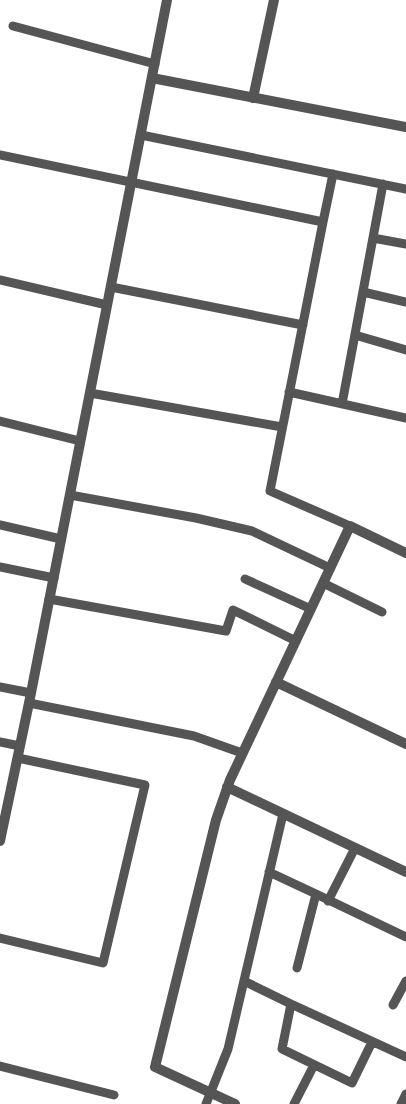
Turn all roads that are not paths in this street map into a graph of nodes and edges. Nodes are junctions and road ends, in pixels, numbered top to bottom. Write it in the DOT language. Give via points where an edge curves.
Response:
graph roads {
  1 [pos="167,0"];
  2 [pos="274,0"];
  3 [pos="13,26"];
  4 [pos="154,64"];
  5 [pos="152,78"];
  6 [pos="253,98"];
  7 [pos="406,127"];
  8 [pos="141,135"];
  9 [pos="0,155"];
  10 [pos="333,174"];
  11 [pos="131,182"];
  12 [pos="383,184"];
  13 [pos="406,189"];
  14 [pos="323,222"];
  15 [pos="373,238"];
  16 [pos="406,244"];
  17 [pos="0,280"];
  18 [pos="111,287"];
  19 [pos="363,292"];
  20 [pos="406,302"];
  21 [pos="107,304"];
  22 [pos="303,325"];
  23 [pos="355,335"];
  24 [pos="406,350"];
  25 [pos="289,392"];
  26 [pos="90,393"];
  27 [pos="342,404"];
  28 [pos="406,418"];
  29 [pos="0,421"];
  30 [pos="282,427"];
  31 [pos="80,441"];
  32 [pos="70,494"];
  33 [pos="0,525"];
  34 [pos="350,526"];
  35 [pos="61,539"];
  36 [pos="406,553"];
  37 [pos="0,567"];
  38 [pos="330,568"];
  39 [pos="54,578"];
  40 [pos="245,579"];
  41 [pos="324,583"];
  42 [pos="50,599"];
  43 [pos="311,609"];
  44 [pos="382,612"];
  45 [pos="296,641"];
  46 [pos="276,682"];
  47 [pos="0,687"];
  48 [pos="30,698"];
  49 [pos="0,742"];
  50 [pos="406,744"];
  51 [pos="20,746"];
  52 [pos="242,754"];
  53 [pos="18,758"];
  54 [pos="227,787"];
  55 [pos="283,814"];
  56 [pos="2,819"];
  57 [pos="0,841"];
  58 [pos="355,848"];
  59 [pos="269,872"];
  60 [pos="406,872"];
  61 [pos="316,894"];
  62 [pos="328,901"];
  63 [pos="406,937"];
  64 [pos="0,938"];
  65 [pos="297,968"];
  66 [pos="244,981"];
  67 [pos="406,981"];
  68 [pos="291,1004"];
  69 [pos="393,1005"];
  70 [pos="372,1042"];
  71 [pos="406,1057"];
  72 [pos="314,1065"];
  73 [pos="0,1066"];
  74 [pos="211,1093"];
  75 [pos="406,1094"];
  76 [pos="114,1095"];
  77 [pos="206,1104"];
  78 [pos="234,1104"];
  79 [pos="294,1104"];
  80 [pos="401,1104"];
  1 -- 4 [label="street"];
  2 -- 6 [label="street"];
  3 -- 4 [label="lane"];
  4 -- 5 [label="street"];
  5 -- 6 [label="street"];
  5 -- 8 [label="street"];
  6 -- 7 [label="street"];
  8 -- 10 [label="lane"];
  8 -- 11 [label="street"];
  9 -- 11 [label="lane"];
  10 -- 12 [label="lane"];
  10 -- 14 [label="lane"];
  11 -- 14 [label="lane"];
  11 -- 18 [label="street"];
  12 -- 13 [label="lane"];
  12 -- 15 [label="lane"];
  14 -- 22 [label="lane"];
  15 -- 16 [label="lane"];
  15 -- 19 [label="lane"];
  17 -- 21 [label="lane"];
  18 -- 21 [label="street"];
  18 -- 22 [label="lane"];
  19 -- 20 [label="lane"];
  19 -- 23 [label="lane"];
  21 -- 26 [label="street"];
  22 -- 25 [label="lane"];
  23 -- 24 [label="lane"];
  23 -- 27 [label="lane"];
  25 -- 27 [label="lane"];
  25 -- 30 [label="lane"];
  26 -- 30 [label="lane"];
  26 -- 31 [label="street"];
  27 -- 28 [label="lane"];
  29 -- 31 [label="lane"];
  30 -- 34 [label="lane" via="270,491"];
  31 -- 32 [label="street"];
  32 -- 35 [label="street"];
  32 -- 38 [label="lane" via="252,531"];
  33 -- 35 [label="lane"];
  34 -- 36 [label="street"];
  34 -- 38 [label="street"];
  35 -- 39 [label="street"];
  37 -- 39 [label="lane"];
  38 -- 41 [label="street"];
  39 -- 42 [label="street"];
  40 -- 43 [label="lane"];
  41 -- 43 [label="street"];
  41 -- 44 [label="lane"];
  42 -- 45 [label="lane" via="226,630 234,610"];
  42 -- 48 [label="street"];
  43 -- 45 [label="street"];
  45 -- 46 [label="street"];
  46 -- 50 [label="street"];
  46 -- 52 [label="street"];
  47 -- 48 [label="lane"];
  48 -- 51 [label="street"];
  48 -- 52 [label="lane" via="194,736"];
  49 -- 51 [label="lane"];
  51 -- 53 [label="street"];
  52 -- 54 [label="street"];
  53 -- 56 [label="street"];
  53 -- 64 [label="lane" via="145,785 103,963"];
  54 -- 55 [label="street"];
  54 -- 74 [label="street" via="155,1067"];
  55 -- 58 [label="street"];
  55 -- 59 [label="lane"];
  56 -- 57 [label="street"];
  58 -- 60 [label="street"];
  58 -- 62 [label="lane"];
  59 -- 61 [label="lane"];
  59 -- 66 [label="lane"];
  61 -- 62 [label="lane"];
  61 -- 65 [label="lane"];
  62 -- 63 [label="lane"];
  66 -- 68 [label="lane"];
  66 -- 74 [label="lane" via="228,1049"];
  67 -- 69 [label="lane"];
  68 -- 70 [label="lane"];
  68 -- 72 [label="lane" via="282,1049"];
  70 -- 71 [label="lane"];
  70 -- 72 [label="lane" via="352,1083"];
  72 -- 79 [label="lane"];
  73 -- 76 [label="lane"];
  74 -- 77 [label="lane"];
  74 -- 78 [label="street"];
  75 -- 80 [label="lane"];
}
